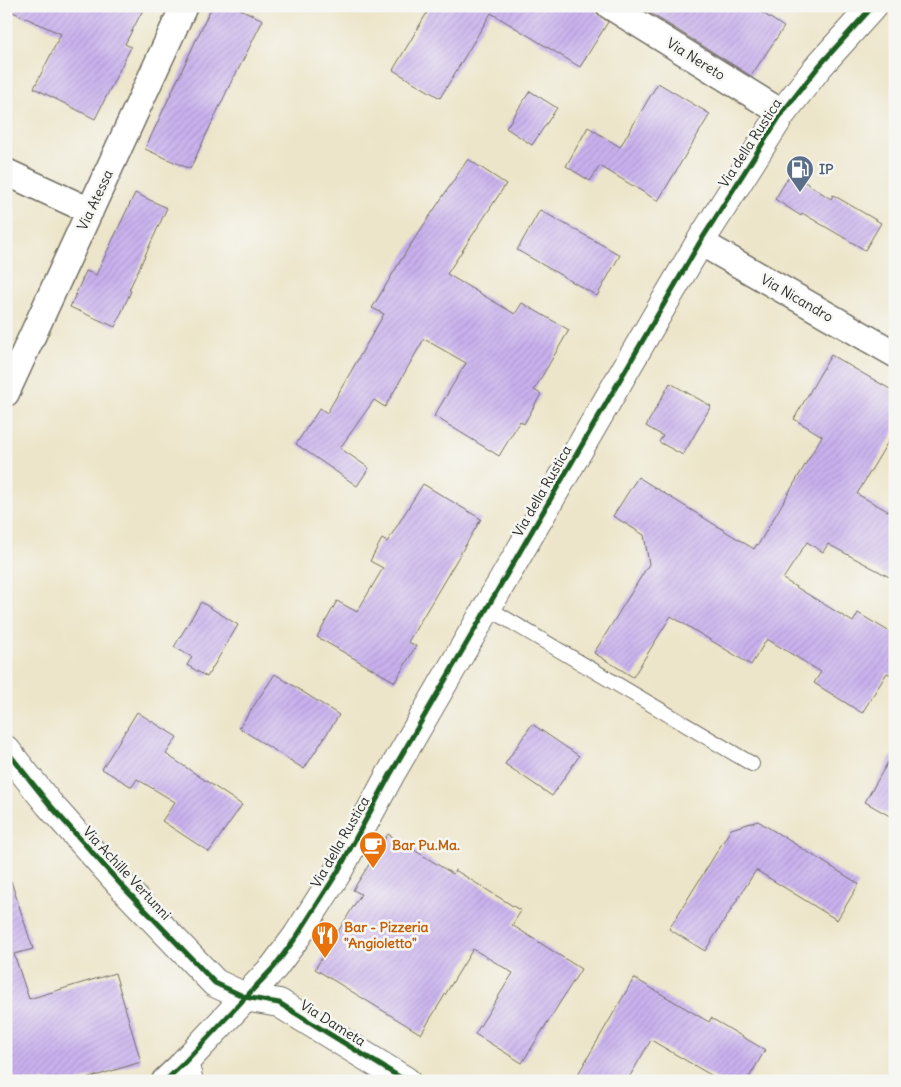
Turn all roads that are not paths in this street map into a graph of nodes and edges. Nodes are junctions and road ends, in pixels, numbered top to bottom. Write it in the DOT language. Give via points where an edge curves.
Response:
graph roads {
  1 [pos="184,6"];
  2 [pos="610,6"];
  3 [pos="874,6"];
  4 [pos="782,113"];
  5 [pos="6,172"];
  6 [pos="90,211"];
  7 [pos="700,242"];
  8 [pos="895,354"];
  9 [pos="6,393"];
  10 [pos="488,608"];
  11 [pos="6,750"];
  12 [pos="752,764"];
  13 [pos="245,997"];
  14 [pos="179,1075"];
  15 [pos="406,1081"];
  1 -- 6 [label="street, Via Atessa"];
  2 -- 4 [label="street, Via Nereto"];
  3 -- 4 [label="street, Via della Rustica"];
  4 -- 7 [label="street, Via della Rustica"];
  5 -- 6 [label="street"];
  6 -- 9 [label="street, Via Atessa"];
  7 -- 8 [label="street, Via Nicandro"];
  7 -- 10 [label="street, Via della Rustica"];
  10 -- 12 [label="lane"];
  10 -- 13 [label="street, Via della Rustica" via="310,917 283,957"];
  11 -- 13 [label="street, Via Achille Vertunni" via="124,888 202,970 215,983"];
  13 -- 14 [label="street, Via della Rustica"];
  13 -- 15 [label="street, Via Dameta" via="279,1003"];
}
